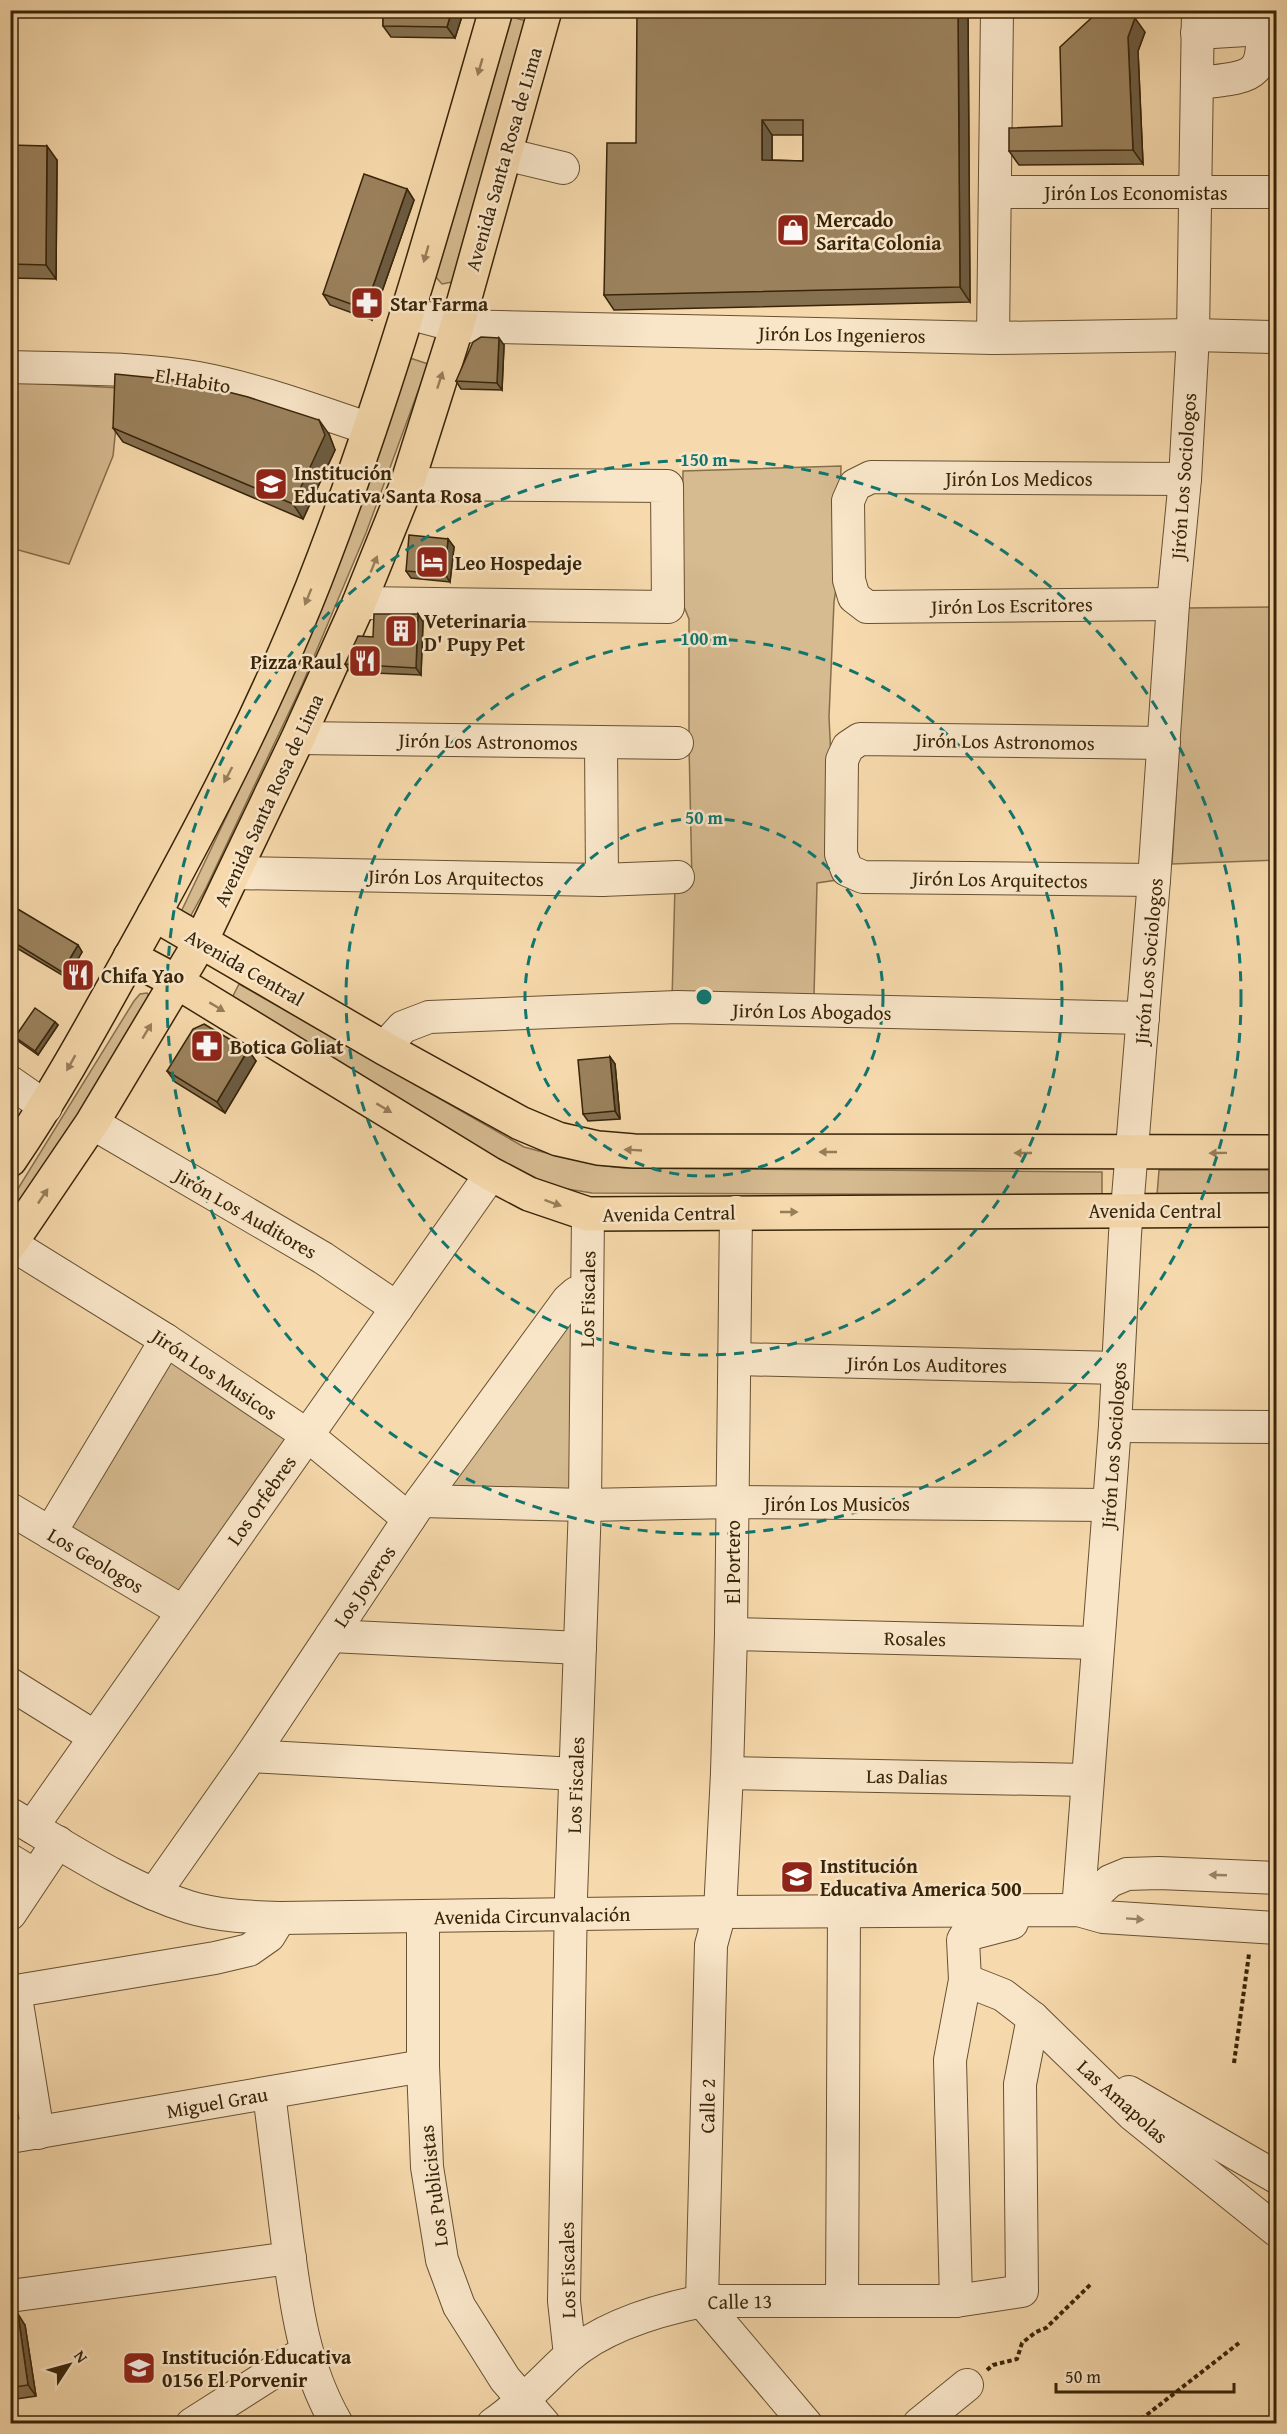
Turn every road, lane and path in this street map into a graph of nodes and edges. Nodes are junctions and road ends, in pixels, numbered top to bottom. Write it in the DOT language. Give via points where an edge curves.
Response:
graph roads {
  1 [pos="496,10"];
  2 [pos="544,10"];
  3 [pos="997,10"];
  4 [pos="1262,20"];
  5 [pos="1204,25"];
  6 [pos="1207,82"];
  7 [pos="468,108"];
  8 [pos="514,120"];
  9 [pos="505,154"];
  10 [pos="563,168"];
  11 [pos="996,192"];
  12 [pos="1276,192"];
  13 [pos="1196,193"];
  14 [pos="408,313"];
  15 [pos="457,326"];
  16 [pos="1193,335"];
  17 [pos="1276,337"];
  18 [pos="993,338"];
  19 [pos="10,367"];
  20 [pos="370,429"];
  21 [pos="1185,479"];
  22 [pos="407,484"];
  23 [pos="854,597"];
  24 [pos="359,603"];
  25 [pos="1173,604"];
  26 [pos="298,738"];
  27 [pos="601,743"];
  28 [pos="677,743"];
  29 [pos="1164,743"];
  30 [pos="847,870"];
  31 [pos="234,873"];
  32 [pos="678,877"];
  33 [pos="602,880"];
  34 [pos="1154,880"];
  35 [pos="154,914"];
  36 [pos="201,941"];
  37 [pos="130,957"];
  38 [pos="177,982"];
  39 [pos="1143,1018"];
  40 [pos="384,1048"];
  41 [pos="10,1082"];
  42 [pos="46,1107"];
  43 [pos="92,1123"];
  44 [pos="1276,1152"];
  45 [pos="1132,1153"];
  46 [pos="10,1160"];
  47 [pos="491,1174"];
  48 [pos="1127,1210"];
  49 [pos="1276,1210"];
  50 [pos="736,1212"];
  51 [pos="588,1214"];
  52 [pos="11,1244"];
  53 [pos="587,1291"];
  54 [pos="397,1308"];
  55 [pos="166,1340"];
  56 [pos="736,1359"];
  57 [pos="1118,1368"];
  58 [pos="1115,1426"];
  59 [pos="1276,1427"];
  60 [pos="307,1435"];
  61 [pos="732,1502"];
  62 [pos="585,1505"];
  63 [pos="1109,1505"];
  64 [pos="10,1509"];
  65 [pos="415,1510"];
  66 [pos="50,1533"];
  67 [pos="182,1611"];
  68 [pos="731,1634"];
  69 [pos="331,1636"];
  70 [pos="1098,1643"];
  71 [pos="580,1648"];
  72 [pos="10,1684"];
  73 [pos="95,1737"];
  74 [pos="251,1756"];
  75 [pos="727,1773"];
  76 [pos="575,1774"];
  77 [pos="1087,1780"];
  78 [pos="33,1827"];
  79 [pos="23,1868"];
  80 [pos="1276,1878"];
  81 [pos="154,1894"];
  82 [pos="1078,1910"];
  83 [pos="844,1911"];
  84 [pos="720,1912"];
  85 [pos="1021,1912"];
  86 [pos="10,1914"];
  87 [pos="571,1915"];
  88 [pos="423,1917"];
  89 [pos="280,1918"];
  90 [pos="1276,1928"];
  91 [pos="1249,1950"];
  92 [pos="965,1980"];
  93 [pos="13,1991"];
  94 [pos="1033,2018"];
  95 [pos="1234,2063"];
  96 [pos="423,2066"];
  97 [pos="1101,2084"];
  98 [pos="269,2093"];
  99 [pos="24,2135"];
  100 [pos="1276,2177"];
  101 [pos="1276,2230"];
  102 [pos="290,2258"];
  103 [pos="1091,2284"];
  104 [pos="10,2296"];
  105 [pos="702,2301"];
  106 [pos="842,2301"];
  107 [pos="956,2301"];
  108 [pos="1239,2343"];
  109 [pos="305,2352"];
  110 [pos="570,2355"];
  111 [pos="967,2385"];
  112 [pos="534,2412"];
  113 [pos="192,2424"];
  114 [pos="337,2424"];
  115 [pos="493,2424"];
  116 [pos="806,2424"];
  117 [pos="918,2424"];
  118 [pos="1136,2424"];
  1 -- 7 [label="main road, one-way"];
  2 -- 8 [label="main road, Avenida Santa Rosa de Lima"];
  3 -- 11 [label="street"];
  4 -- 5 [label="street"];
  4 -- 6 [label="street" via="1261,62 1242,77"];
  5 -- 6 [label="street, Jirón Los Sociologos"];
  6 -- 13 [label="street, Jirón Los Sociologos"];
  7 -- 8 [label="main road"];
  7 -- 14 [label="main road, one-way"];
  8 -- 9 [label="main road, Avenida Santa Rosa de Lima"];
  9 -- 10 [label="street"];
  9 -- 15 [label="main road, Avenida Santa Rosa de Lima"];
  11 -- 13 [label="street, Jirón Los Economistas"];
  11 -- 18 [label="street"];
  12 -- 13 [label="street, Jirón Los Economistas"];
  13 -- 16 [label="street, Jirón Los Sociologos"];
  14 -- 15 [label="street, Jirón Los Ingenieros"];
  14 -- 20 [label="main road"];
  15 -- 18 [label="street, Jirón Los Ingenieros"];
  22 -- 15 [label="main road, Avenida Santa Rosa de Lima, one-way"];
  16 -- 17 [label="street, Jirón Los Ingenieros"];
  16 -- 18 [label="street, Jirón Los Ingenieros"];
  16 -- 21 [label="street, Jirón Los Sociologos"];
  19 -- 20 [label="street, El Habito" via="196,378 258,392"];
  20 -- 35 [label="main road, one-way" via="284,657 243,746"];
  21 -- 23 [label="street, Jirón Los Medicos" via="871,477 855,485 848,501 849,580"];
  21 -- 25 [label="street, Jirón Los Sociologos"];
  24 -- 22 [label="main road, Avenida Santa Rosa de Lima, one-way"];
  22 -- 24 [label="street" via="667,486 668,607"];
  23 -- 25 [label="street, Jirón Los Escritores" via="867,607"];
  24 -- 26 [label="main road, Avenida Santa Rosa de Lima"];
  25 -- 29 [label="street, Jirón Los Sociologos"];
  26 -- 27 [label="street, Jirón Los Astronomos"];
  26 -- 31 [label="main road, Avenida Santa Rosa de Lima"];
  27 -- 28 [label="street, Jirón Los Astronomos"];
  27 -- 33 [label="street"];
  29 -- 30 [label="street, Jirón Los Astronomos" via="861,739 848,747 842,760 841,854"];
  29 -- 34 [label="street, Jirón Los Sociologos"];
  30 -- 34 [label="street, Jirón Los Arquitectos" via="863,877"];
  31 -- 33 [label="street, Jirón Los Arquitectos"];
  31 -- 36 [label="main road, Avenida Santa Rosa de Lima"];
  32 -- 33 [label="street, Jirón Los Arquitectos"];
  34 -- 39 [label="street, Jirón Los Sociologos"];
  35 -- 36 [label="main road, Avenida Central"];
  35 -- 37 [label="main road"];
  36 -- 38 [label="main road, Avenida Santa Rosa de Lima"];
  36 -- 40 [label="main road, Avenida Central"];
  37 -- 38 [label="main road, Avenida Central"];
  37 -- 42 [label="main road, one-way"];
  43 -- 38 [label="main road, Avenida Santa Rosa de Lima, one-way"];
  38 -- 47 [label="main road, Avenida Central, one-way"];
  39 -- 40 [label="street, Jirón Los Abogados" via="677,1007 429,1017 403,1028"];
  39 -- 45 [label="street, Jirón Los Sociologos"];
  45 -- 40 [label="main road, Avenida Central, one-way" via="598,1148 558,1139 520,1123"];
  41 -- 42 [label="street"];
  42 -- 46 [label="main road"];
  52 -- 43 [label="main road, Avenida Santa Rosa de Lima, one-way"];
  43 -- 54 [label="street, Jirón Los Auditores" via="323,1258"];
  44 -- 45 [label="main road, Avenida Central, one-way"];
  45 -- 48 [label="street, Jirón Los Sociologos"];
  47 -- 51 [label="main road, Avenida Central, one-way" via="529,1194"];
  47 -- 54 [label="street, Los Orfebres"];
  48 -- 49 [label="main road, Avenida Central"];
  50 -- 48 [label="main road, Avenida Central, one-way"];
  48 -- 57 [label="street, Jirón Los Sociologos"];
  50 -- 51 [label="main road, Avenida Central"];
  50 -- 56 [label="street, El Portero"];
  51 -- 53 [label="street, Los Fiscales"];
  52 -- 55 [label="street, Jirón Los Musicos"];
  53 -- 62 [label="street, Los Fiscales"];
  53 -- 65 [label="street, Los Joyeros" via="568,1300"];
  54 -- 60 [label="street, Los Orfebres"];
  55 -- 60 [label="street, Jirón Los Musicos"];
  55 -- 66 [label="street"];
  56 -- 57 [label="street, Jirón Los Auditores"];
  56 -- 61 [label="street, El Portero"];
  57 -- 58 [label="street, Jirón Los Sociologos"];
  58 -- 59 [label="street"];
  58 -- 63 [label="street, Jirón Los Sociologos"];
  60 -- 65 [label="street, Jirón Los Musicos"];
  60 -- 67 [label="street, Los Orfebres"];
  61 -- 62 [label="street, Jirón Los Musicos"];
  61 -- 63 [label="street, Jirón Los Musicos"];
  61 -- 68 [label="street, El Portero"];
  62 -- 65 [label="street, Jirón Los Musicos"];
  62 -- 71 [label="street, Los Fiscales"];
  63 -- 70 [label="street, Jirón Los Sociologos"];
  64 -- 66 [label="street, Los Geologos"];
  65 -- 69 [label="street, Los Joyeros"];
  66 -- 67 [label="street, Los Geologos"];
  67 -- 73 [label="street, Los Orfebres"];
  68 -- 70 [label="street, Rosales"];
  68 -- 75 [label="street, El Portero"];
  69 -- 71 [label="street"];
  69 -- 74 [label="street, Los Joyeros"];
  70 -- 77 [label="street, Jirón Los Sociologos"];
  71 -- 76 [label="street, Los Fiscales"];
  72 -- 73 [label="street"];
  73 -- 78 [label="street, Los Orfebres"];
  74 -- 76 [label="street"];
  74 -- 81 [label="street, Los Joyeros"];
  75 -- 77 [label="street, Las Dalias"];
  75 -- 84 [label="street, El Portero"];
  76 -- 87 [label="street, Los Fiscales"];
  77 -- 82 [label="street, Jirón Los Sociologos"];
  78 -- 79 [label="street, Los Orfebres"];
  78 -- 81 [label="street, Avenida Circunvalación"];
  79 -- 86 [label="street, Los Orfebres"];
  80 -- 82 [label="street, one-way" via="1127,1874 1110,1881"];
  81 -- 89 [label="street, Avenida Circunvalación" via="191,1907 238,1916"];
  82 -- 85 [label="street, Avenida Circunvalación"];
  82 -- 90 [label="street, Avenida Circunvalación, one-way" via="1103,1917"];
  83 -- 84 [label="street, Avenida Circunvalación"];
  83 -- 85 [label="street, Avenida Circunvalación"];
  83 -- 106 [label="street"];
  84 -- 87 [label="street, Avenida Circunvalación"];
  84 -- 105 [label="street, Calle 2" via="711,1945"];
  85 -- 92 [label="street" via="1009,1925 966,1935"];
  87 -- 88 [label="street, Avenida Circunvalación"];
  87 -- 110 [label="street, Los Fiscales" via="564,2301"];
  88 -- 89 [label="street, Avenida Circunvalación"];
  88 -- 96 [label="street, Los Publicistas"];
  89 -- 93 [label="street" via="269,1936 249,1950"];
  91 -- 95 [label="path"];
  92 -- 94 [label="street, Las Amapolas" via="1003,1995"];
  92 -- 107 [label="street" via="950,2060"];
  93 -- 99 [label="street"];
  94 -- 97 [label="street, Las Amapolas"];
  94 -- 107 [label="street, Calle 13" via="1020,2084 1024,2289"];
  96 -- 98 [label="street, Miguel Grau"];
  96 -- 112 [label="street, Los Publicistas" via="427,2167 442,2260 459,2306 505,2379"];
  97 -- 100 [label="street" via="1128,2091"];
  97 -- 101 [label="street, Las Amapolas" via="1133,2115"];
  98 -- 99 [label="street, Miguel Grau"];
  98 -- 102 [label="street"];
  102 -- 104 [label="street"];
  102 -- 109 [label="street"];
  103 -- 111 [label="path" via="1046,2328 1022,2343 1017,2359 993,2365"];
  105 -- 106 [label="street, Calle 13"];
  105 -- 110 [label="street, Calle 13" via="645,2316"];
  105 -- 116 [label="street"];
  106 -- 107 [label="street, Calle 13"];
  108 -- 118 [label="path"];
  109 -- 113 [label="street"];
  109 -- 114 [label="street"];
  110 -- 112 [label="street, Calle 13"];
  111 -- 117 [label="street"];
  112 -- 115 [label="street, Calle 13"];
}
